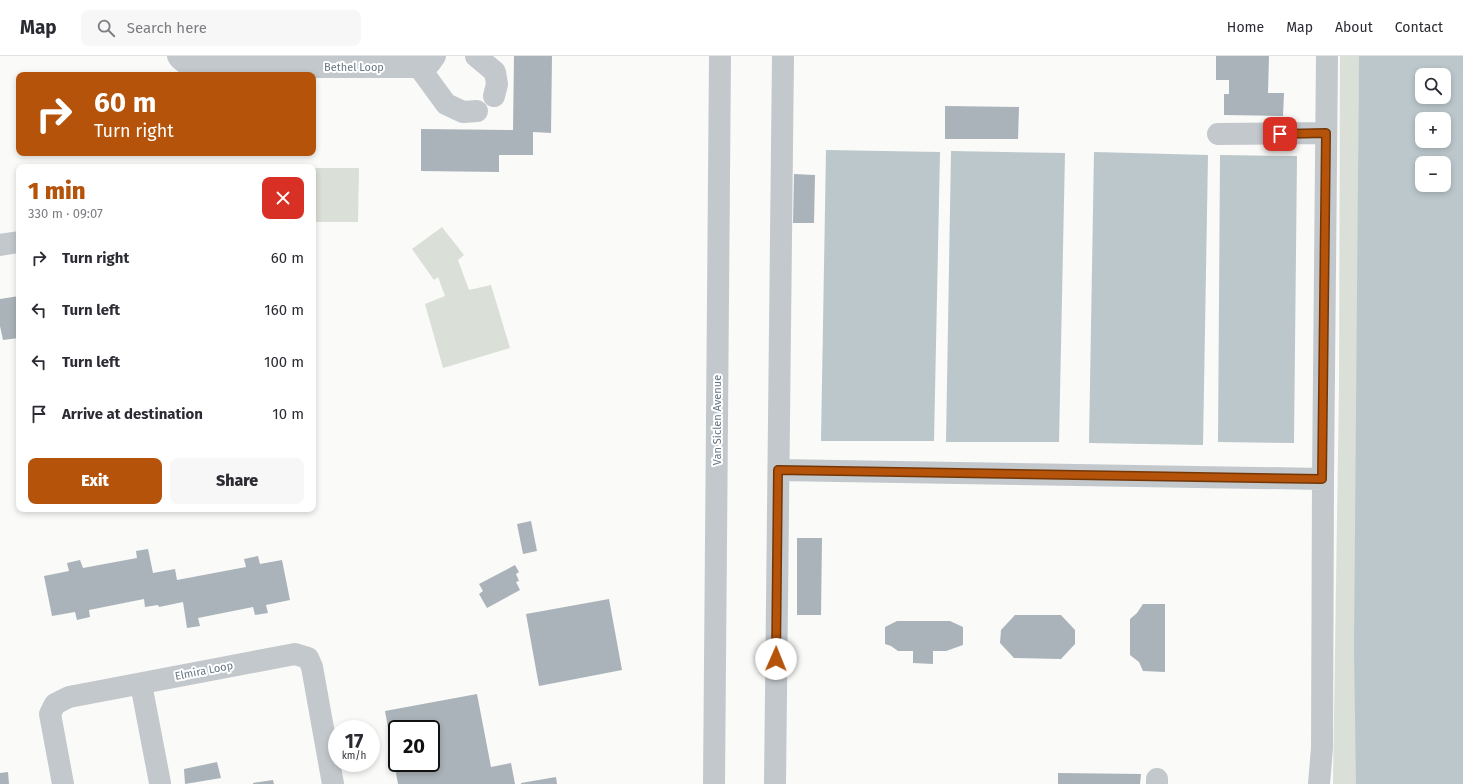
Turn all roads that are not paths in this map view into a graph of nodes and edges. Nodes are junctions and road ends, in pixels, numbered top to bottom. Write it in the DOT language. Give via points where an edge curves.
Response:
graph roads {
  1 [pos="178,56"];
  2 [pos="476,56"];
  3 [pos="720,56"];
  4 [pos="783,56"];
  5 [pos="1327,56"];
  6 [pos="427,61"];
  7 [pos="494,96"];
  8 [pos="477,111"];
  9 [pos="1326,133"];
  10 [pos="1218,134"];
  11 [pos="16,242"];
  12 [pos="0,245"];
  13 [pos="778,470"];
  14 [pos="1322,479"];
  15 [pos="141,684"];
  16 [pos="160,783"];
  17 [pos="63,784"];
  18 [pos="333,784"];
  19 [pos="714,784"];
  20 [pos="775,784"];
  21 [pos="1319,784"];
  1 -- 6 [label="street, Bethel Loop" via="190,67"];
  2 -- 7 [label="street" via="495,72 497,84"];
  3 -- 19 [label="street, Van Siclen Avenue"];
  4 -- 13 [label="street"];
  5 -- 9 [label="street"];
  6 -- 8 [label="street" via="446,104 463,112"];
  9 -- 10 [label="street"];
  9 -- 14 [label="street"];
  11 -- 12 [label="street"];
  13 -- 14 [label="street"];
  13 -- 20 [label="street"];
  14 -- 21 [label="street" via="1322,748"];
  15 -- 16 [label="street"];
  15 -- 17 [label="street, Elmira Loop" via="69,698 55,704 50,714"];
  15 -- 18 [label="street, Elmira Loop" via="295,654 308,658 312,667"];
}
